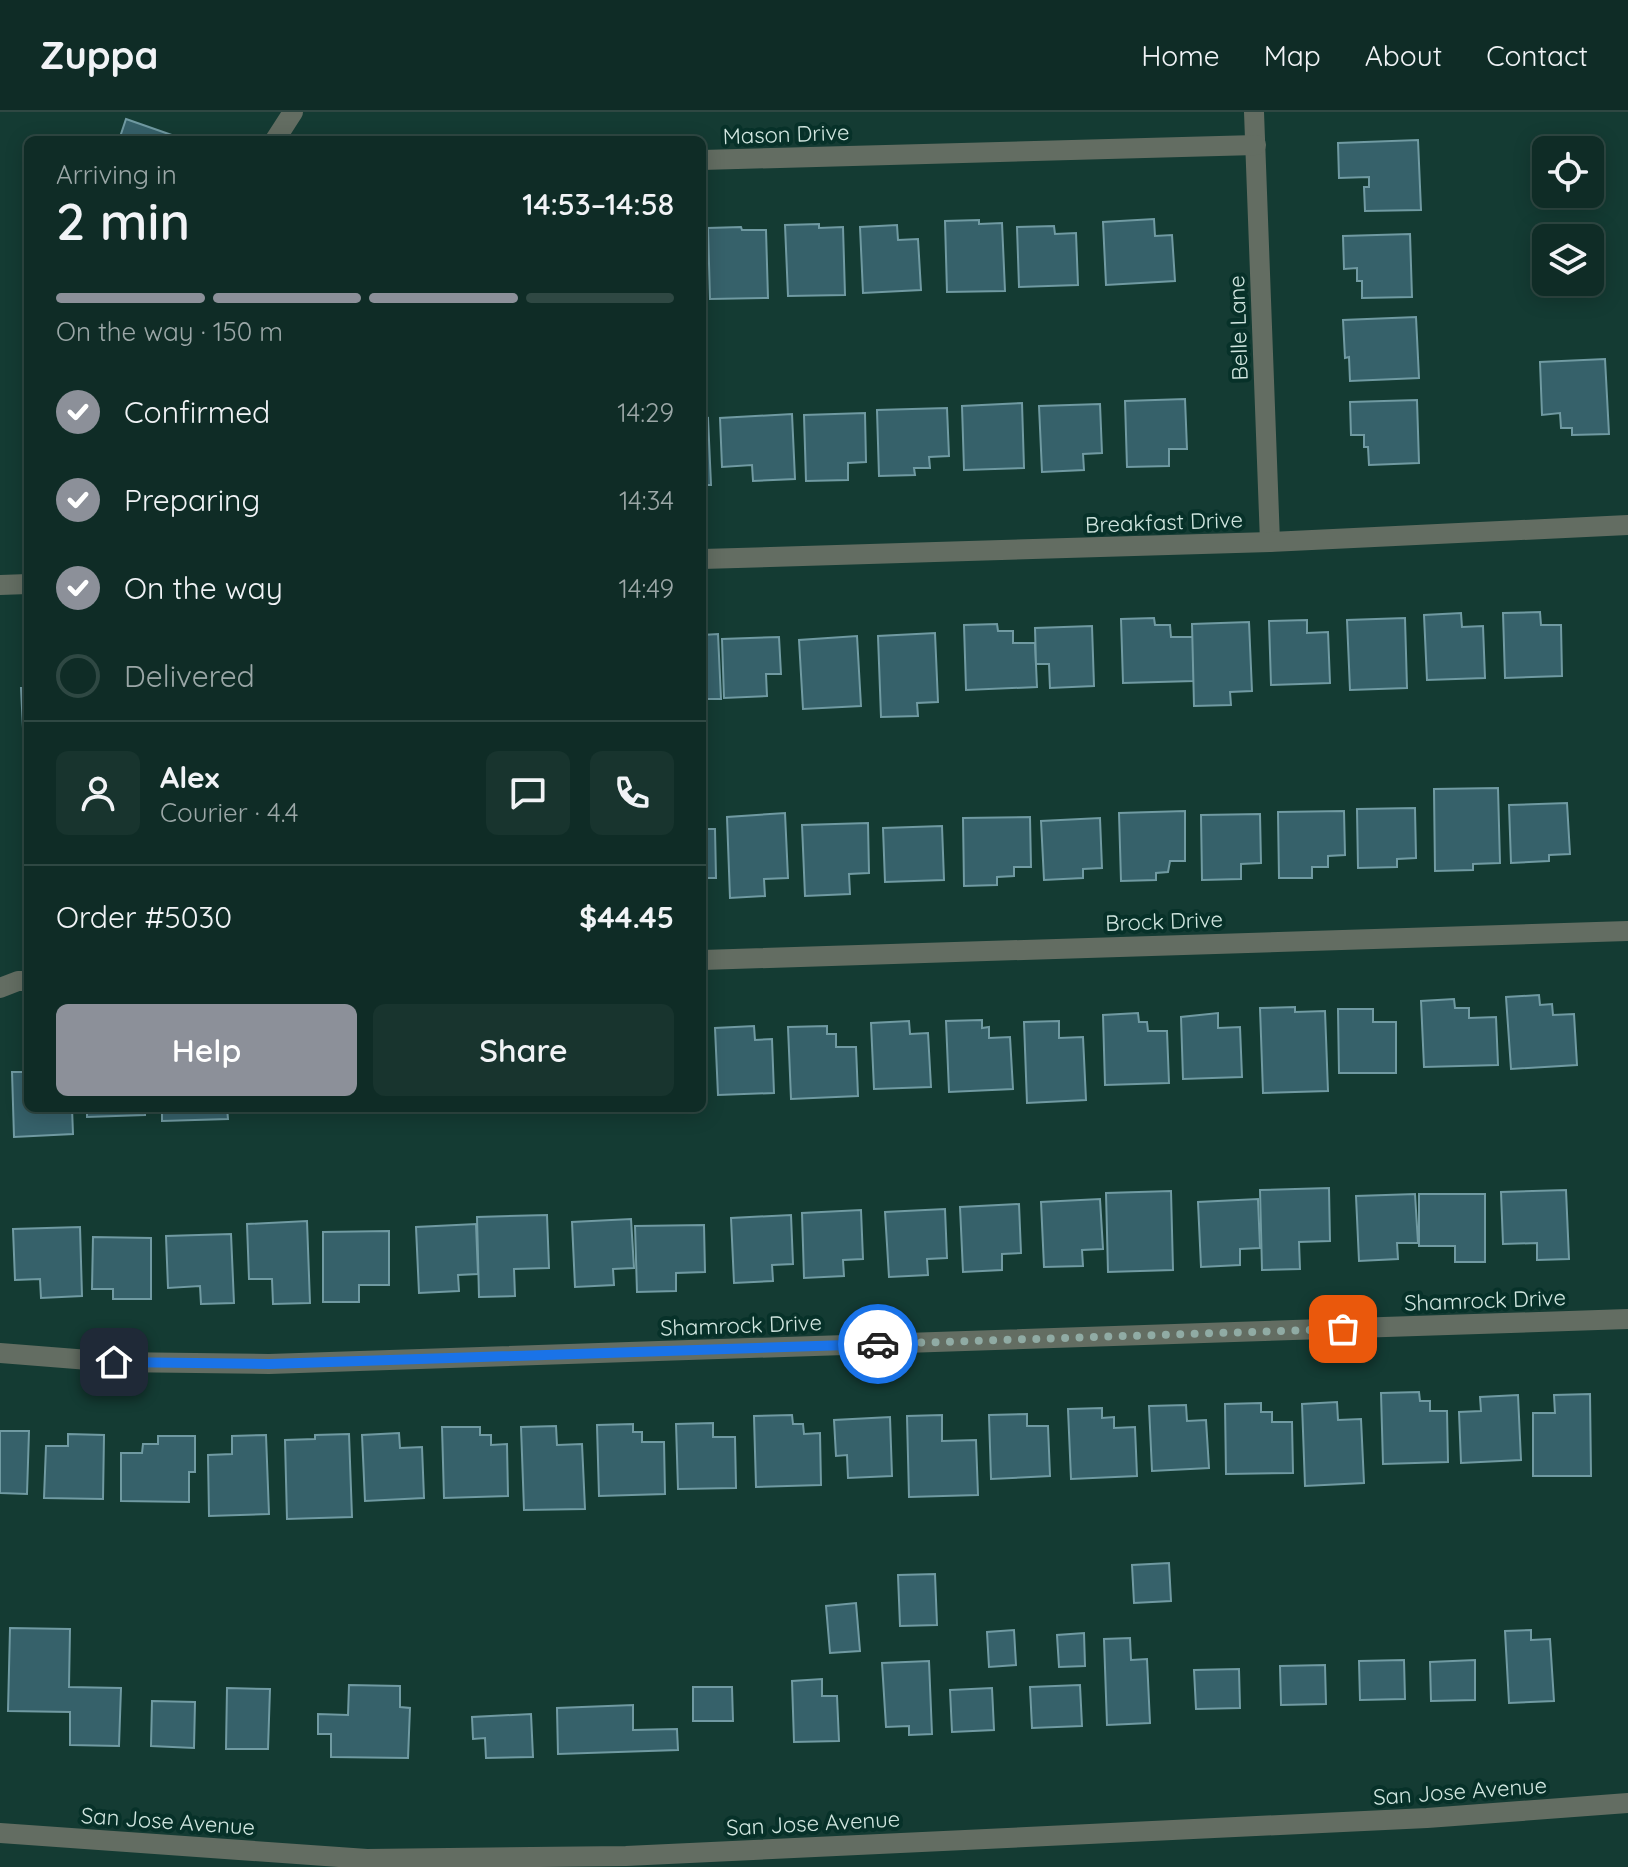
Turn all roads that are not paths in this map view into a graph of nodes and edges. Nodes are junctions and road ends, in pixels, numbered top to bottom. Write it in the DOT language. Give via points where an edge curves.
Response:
graph roads {
  1 [pos="293,112"];
  2 [pos="1254,112"];
  3 [pos="278,136"];
  4 [pos="1256,145"];
  5 [pos="706,160"];
  6 [pos="1628,525"];
  7 [pos="1270,542"];
  8 [pos="706,559"];
  9 [pos="24,584"];
  10 [pos="0,585"];
  11 [pos="1628,931"];
  12 [pos="706,960"];
  13 [pos="24,981"];
  14 [pos="0,988"];
  15 [pos="1628,1319"];
  16 [pos="0,1353"];
  17 [pos="1628,1803"];
  18 [pos="0,1833"];
  1 -- 3 [label="street"];
  2 -- 4 [label="street, Belle Lane"];
  4 -- 5 [label="street, Mason Drive"];
  4 -- 7 [label="street, Belle Lane"];
  6 -- 7 [label="street, Breakfast Drive"];
  7 -- 8 [label="street, Breakfast Drive"];
  9 -- 10 [label="street"];
  11 -- 12 [label="street, Brock Drive"];
  13 -- 14 [label="street"];
  15 -- 16 [label="street, Shamrock Drive" via="269,1364 114,1362"];
  17 -- 18 [label="street, San Jose Avenue" via="1427,1818 626,1856 367,1859"];
}
